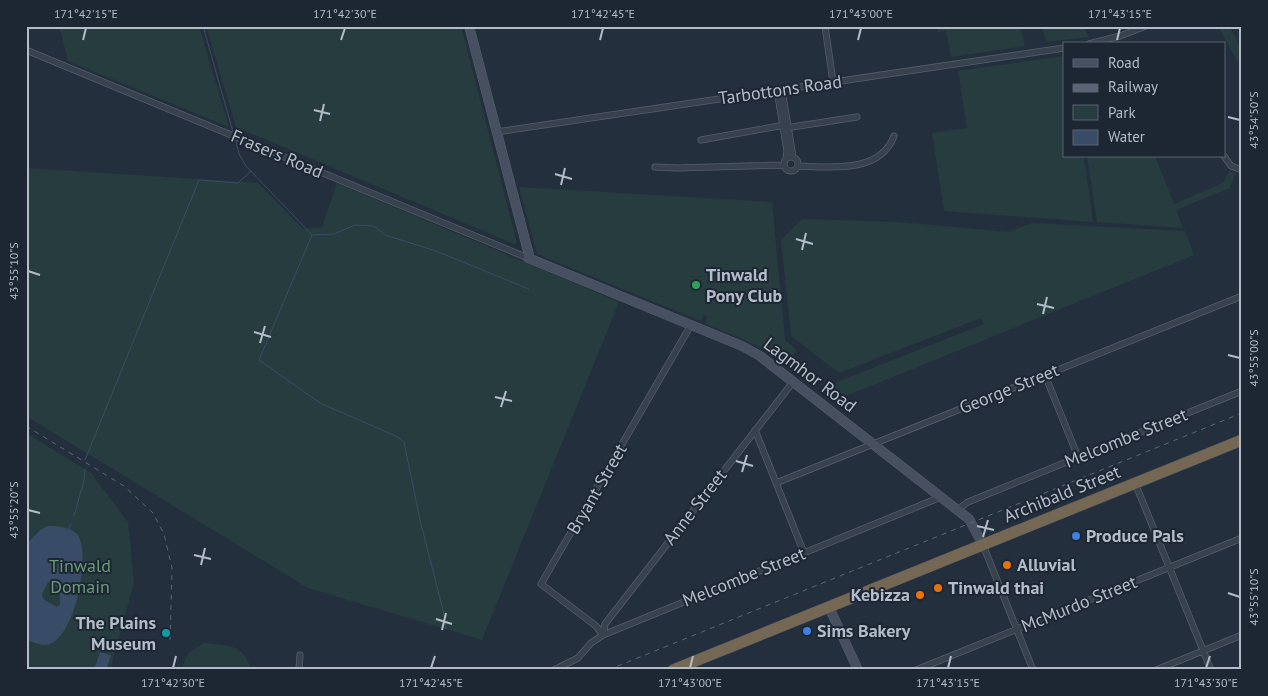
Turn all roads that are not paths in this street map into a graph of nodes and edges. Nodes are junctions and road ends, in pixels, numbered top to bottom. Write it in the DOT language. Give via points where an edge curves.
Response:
graph roads {
  1 [pos="469,26"];
  2 [pos="825,26"];
  3 [pos="1146,26"];
  4 [pos="1097,42"];
  5 [pos="1063,48"];
  6 [pos="26,50"];
  7 [pos="833,82"];
  8 [pos="780,90"];
  9 [pos="858,117"];
  10 [pos="786,127"];
  11 [pos="496,132"];
  12 [pos="894,136"];
  13 [pos="701,140"];
  14 [pos="793,157"];
  15 [pos="1225,158"];
  16 [pos="785,162"];
  17 [pos="655,166"];
  18 [pos="798,166"];
  19 [pos="1242,170"];
  20 [pos="528,258"];
  21 [pos="1242,296"];
  22 [pos="691,326"];
  23 [pos="1045,375"];
  24 [pos="793,382"];
  25 [pos="1242,391"];
  26 [pos="755,430"];
  27 [pos="1242,440"];
  28 [pos="875,444"];
  29 [pos="1078,457"];
  30 [pos="776,483"];
  31 [pos="1135,483"];
  32 [pos="941,497"];
  33 [pos="957,510"];
  34 [pos="1242,538"];
  35 [pos="983,545"];
  36 [pos="804,553"];
  37 [pos="1170,567"];
  38 [pos="829,607"];
  39 [pos="1016,629"];
  40 [pos="603,635"];
  41 [pos="1242,635"];
  42 [pos="1204,650"];
  43 [pos="300,655"];
  44 [pos="676,669"];
  45 [pos="299,670"];
  46 [pos="554,670"];
  47 [pos="858,670"];
  48 [pos="916,670"];
  49 [pos="1033,670"];
  50 [pos="1156,670"];
  51 [pos="1211,670"];
  1 -- 11 [label="street"];
  2 -- 7 [label="street"];
  3 -- 4 [label="street"];
  5 -- 7 [label="street, Tarbottons Road"];
  6 -- 20 [label="street, Frasers Road"];
  7 -- 8 [label="street, Tarbottons Road"];
  8 -- 10 [label="street"];
  8 -- 11 [label="street, Tarbottons Road"];
  9 -- 10 [label="street"];
  10 -- 13 [label="street"];
  10 -- 14 [label="street"];
  10 -- 16 [label="street"];
  11 -- 20 [label="street"];
  12 -- 18 [label="street" via="887,149 858,165"];
  14 -- 16 [label="street"];
  14 -- 18 [label="street"];
  15 -- 19 [label="street" via="1231,166"];
  16 -- 17 [label="street" via="677,168"];
  16 -- 18 [label="street" via="791,171"];
  20 -- 22 [label="street, Lagmhor Road"];
  21 -- 23 [label="street, George Street"];
  22 -- 24 [label="street, Lagmhor Road" via="751,351"];
  22 -- 40 [label="street, Bryant Street" via="541,584 596,626"];
  23 -- 28 [label="street, George Street"];
  23 -- 29 [label="street"];
  24 -- 26 [label="street, Anne Street"];
  24 -- 28 [label="street, Lagmhor Road"];
  25 -- 29 [label="street, Melcombe Street"];
  26 -- 30 [label="street"];
  26 -- 40 [label="street, Anne Street" via="605,624"];
  27 -- 31 [label="highway, Archibald Street"];
  28 -- 30 [label="street, George Street"];
  28 -- 32 [label="street, Lagmhor Road"];
  29 -- 33 [label="street, Melcombe Street" via="968,502"];
  30 -- 36 [label="street"];
  31 -- 35 [label="highway, Archibald Street"];
  31 -- 37 [label="street"];
  32 -- 33 [label="street, Lagmhor Road"];
  32 -- 36 [label="street, Melcombe Street"];
  33 -- 35 [label="street, Lagmhor Road" via="969,519"];
  34 -- 37 [label="street, McMurdo Street"];
  35 -- 38 [label="highway, Archibald Street"];
  35 -- 39 [label="street"];
  36 -- 40 [label="street, Melcombe Street"];
  37 -- 39 [label="street, McMurdo Street"];
  37 -- 42 [label="street"];
  38 -- 44 [label="highway, Archibald Street"];
  38 -- 47 [label="street"];
  39 -- 48 [label="street, McMurdo Street"];
  39 -- 49 [label="street"];
  40 -- 46 [label="street, Melcombe Street" via="578,658"];
  41 -- 42 [label="street"];
  42 -- 50 [label="street"];
  42 -- 51 [label="street"];
  43 -- 45 [label="street"];
}
